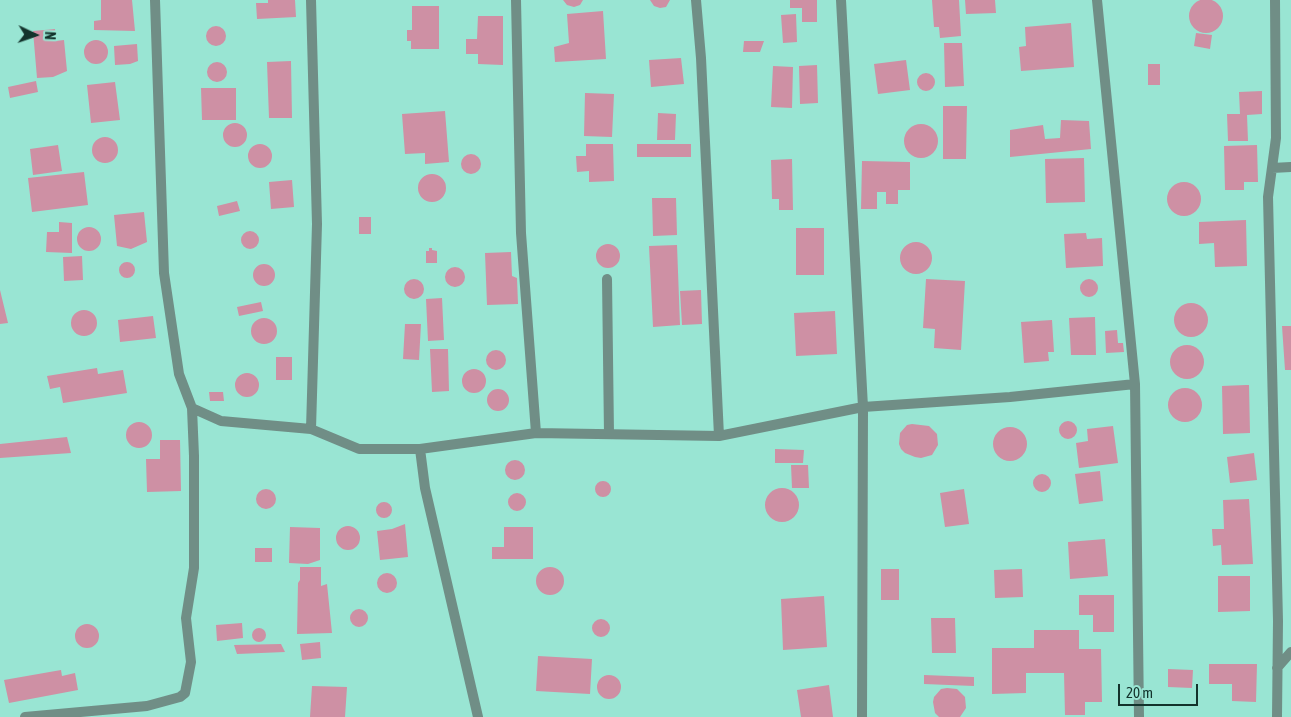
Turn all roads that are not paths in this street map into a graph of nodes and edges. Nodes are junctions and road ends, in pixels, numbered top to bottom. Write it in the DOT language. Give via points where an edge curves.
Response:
graph roads {
  1 [pos="155,0"];
  2 [pos="311,0"];
  3 [pos="516,0"];
  4 [pos="696,0"];
  5 [pos="841,0"];
  6 [pos="1097,0"];
  7 [pos="1275,0"];
  8 [pos="1291,167"];
  9 [pos="1272,168"];
  10 [pos="607,279"];
  11 [pos="1135,384"];
  12 [pos="863,407"];
  13 [pos="192,408"];
  14 [pos="311,429"];
  15 [pos="536,433"];
  16 [pos="609,434"];
  17 [pos="719,436"];
  18 [pos="420,448"];
  19 [pos="1291,652"];
  20 [pos="1277,668"];
  21 [pos="25,717"];
  22 [pos="478,717"];
  23 [pos="862,717"];
  24 [pos="1138,717"];
  25 [pos="1277,717"];
  1 -- 13 [label="street" via="164,273 179,374"];
  2 -- 14 [label="street" via="318,224"];
  3 -- 15 [label="street" via="521,233"];
  4 -- 17 [label="street"];
  5 -- 12 [label="street"];
  6 -- 11 [label="street"];
  7 -- 9 [label="street" via="1276,138"];
  8 -- 9 [label="street"];
  9 -- 20 [label="street" via="1268,197"];
  10 -- 16 [label="street"];
  11 -- 12 [label="street"];
  11 -- 24 [label="street"];
  12 -- 17 [label="street"];
  12 -- 23 [label="street"];
  13 -- 14 [label="street" via="220,421"];
  13 -- 21 [label="street" via="194,568 186,618 192,662 185,693 147,706"];
  14 -- 18 [label="street" via="360,449"];
  15 -- 16 [label="street"];
  15 -- 18 [label="street"];
  16 -- 17 [label="street"];
  18 -- 22 [label="street" via="425,488"];
  19 -- 20 [label="street"];
  20 -- 25 [label="street"];
}
